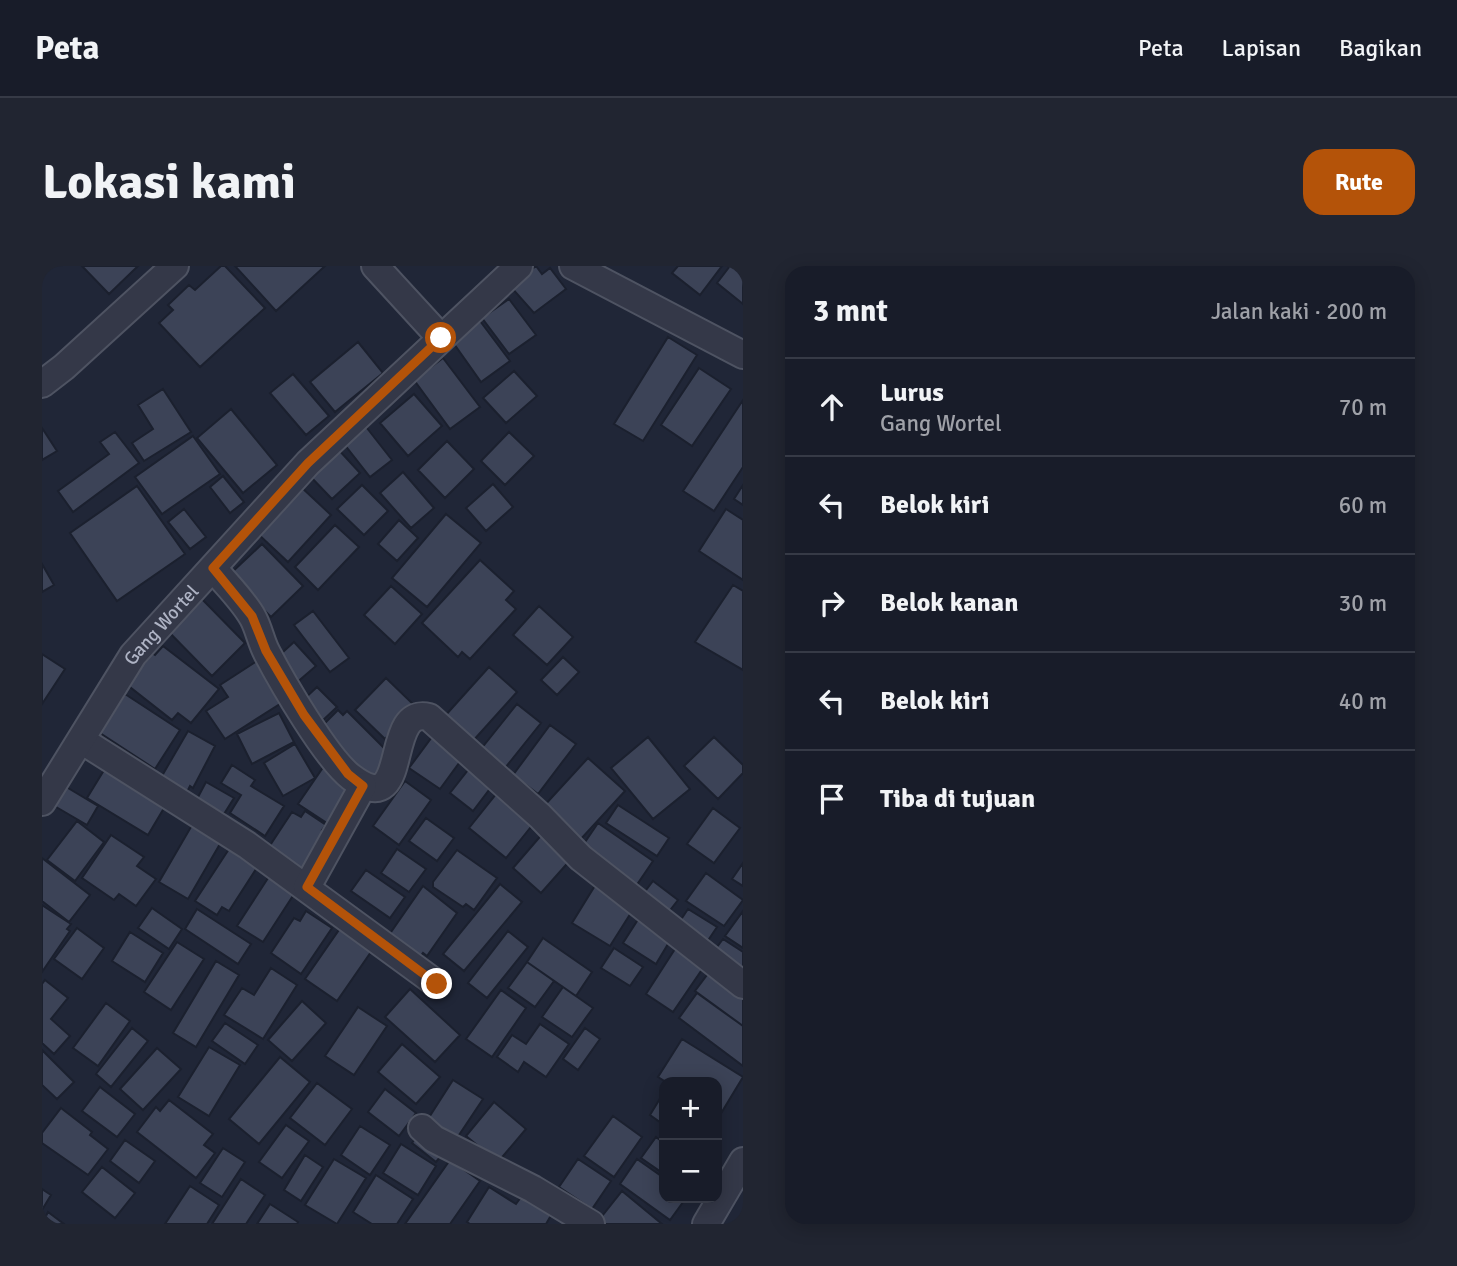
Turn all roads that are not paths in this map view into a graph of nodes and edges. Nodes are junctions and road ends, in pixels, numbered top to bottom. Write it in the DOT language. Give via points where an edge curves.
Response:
graph roads {
  1 [pos="175,266"];
  2 [pos="375,266"];
  3 [pos="519,266"];
  4 [pos="573,266"];
  5 [pos="441,338"];
  6 [pos="743,355"];
  7 [pos="42,384"];
  8 [pos="213,568"];
  9 [pos="81,740"];
  10 [pos="363,786"];
  11 [pos="42,802"];
  12 [pos="307,887"];
  13 [pos="437,984"];
  14 [pos="743,985"];
  15 [pos="422,1128"];
  16 [pos="740,1172"];
  17 [pos="591,1224"];
  18 [pos="706,1224"];
  1 -- 7 [label="street"];
  2 -- 5 [label="street"];
  3 -- 5 [label="street, Gang Wortel"];
  4 -- 6 [label="street"];
  5 -- 8 [label="street, Gang Wortel" via="308,463"];
  8 -- 9 [label="street, Gang Wortel" via="133,655"];
  8 -- 10 [label="street" via="252,616 266,651 304,715 348,774"];
  9 -- 11 [label="street, Gang Wortel"];
  9 -- 12 [label="street"];
  10 -- 12 [label="street"];
  10 -- 14 [label="street" via="380,789 387,782 406,726 413,718 429,717 581,858"];
  12 -- 13 [label="street"];
  15 -- 17 [label="street" via="434,1139"];
  16 -- 18 [label="street"];
}
